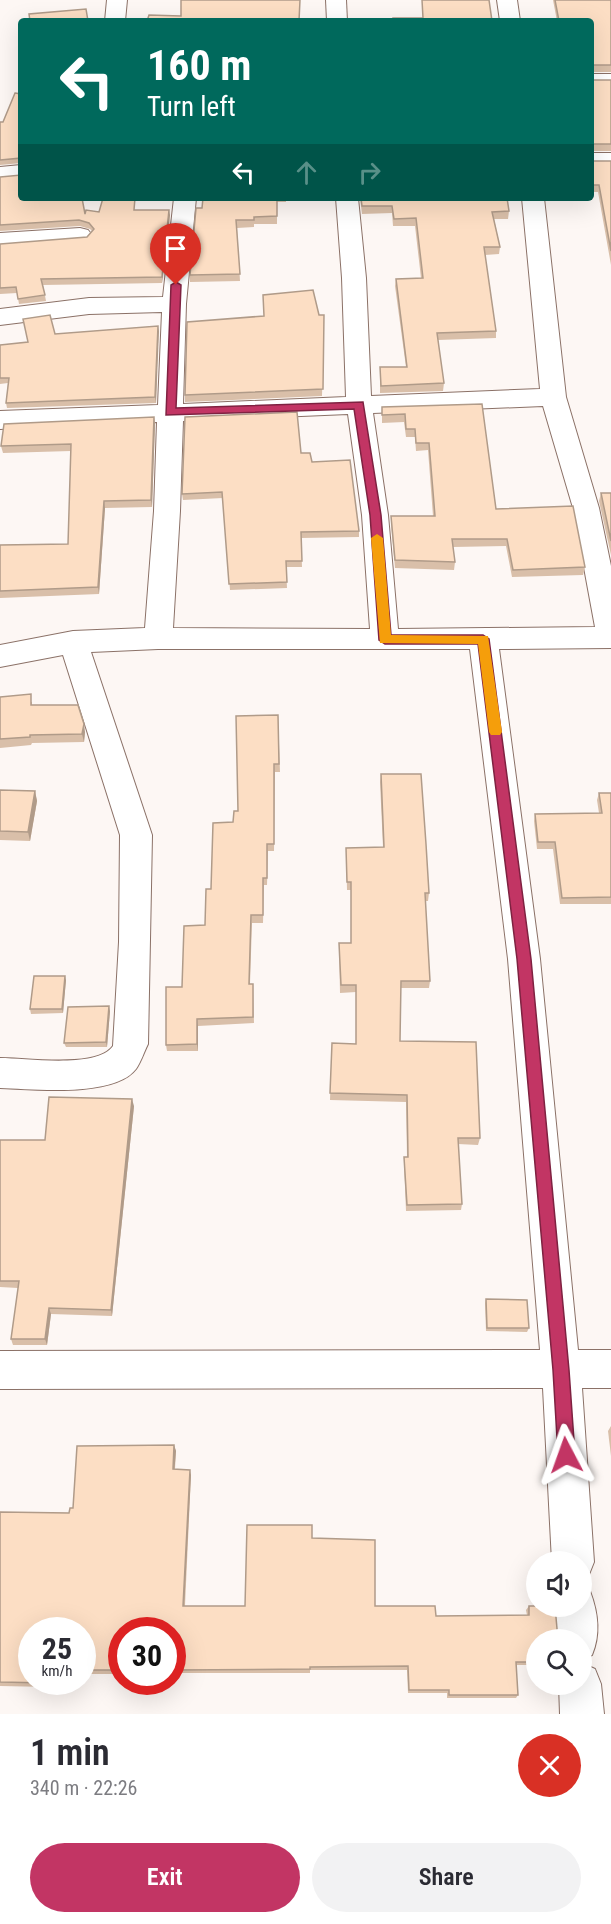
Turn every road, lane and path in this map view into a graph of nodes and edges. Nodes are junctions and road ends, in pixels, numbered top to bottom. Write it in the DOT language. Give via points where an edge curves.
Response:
graph roads {
  1 [pos="117,0"];
  2 [pos="336,0"];
  3 [pos="507,0"];
  4 [pos="115,18"];
  5 [pos="337,18"];
  6 [pos="510,18"];
  7 [pos="594,80"];
  8 [pos="611,80"];
  9 [pos="594,160"];
  10 [pos="611,160"];
  11 [pos="18,172"];
  12 [pos="0,174"];
  13 [pos="185,201"];
  14 [pos="347,201"];
  15 [pos="533,201"];
  16 [pos="80,235"];
  17 [pos="0,240"];
  18 [pos="174,304"];
  19 [pos="0,316"];
  20 [pos="553,397"];
  21 [pos="359,405"];
  22 [pos="170,412"];
  23 [pos="0,420"];
  24 [pos="158,638"];
  25 [pos="483,639"];
  26 [pos="385,640"];
  27 [pos="74,642"];
  28 [pos="0,656"];
  29 [pos="0,1073"];
  30 [pos="611,1369"];
  31 [pos="0,1370"];
  32 [pos="561,1370"];
  33 [pos="572,1551"];
  34 [pos="581,1695"];
  35 [pos="582,1714"];
  1 -- 4 [label="street"];
  2 -- 5 [label="street"];
  3 -- 6 [label="street"];
  7 -- 8 [label="street"];
  9 -- 10 [label="street"];
  11 -- 12 [label="street"];
  13 -- 18 [label="street"];
  14 -- 21 [label="street"];
  15 -- 20 [label="street"];
  16 -- 17 [label="street"];
  18 -- 19 [label="street" via="89,306"];
  18 -- 22 [label="street"];
  20 -- 21 [label="street"];
  20 -- 25 [label="street" via="586,508 611,637"];
  21 -- 22 [label="street"];
  21 -- 26 [label="street" via="375,515"];
  22 -- 23 [label="street"];
  22 -- 24 [label="street"];
  24 -- 26 [label="street"];
  24 -- 27 [label="street"];
  25 -- 26 [label="street"];
  25 -- 32 [label="street" via="524,959"];
  27 -- 28 [label="street"];
  27 -- 29 [label="street" via="136,835 131,1044 124,1060 107,1070 88,1074"];
  30 -- 32 [label="street"];
  31 -- 32 [label="street"];
  32 -- 33 [label="street"];
  34 -- 35 [label="street"];
}
